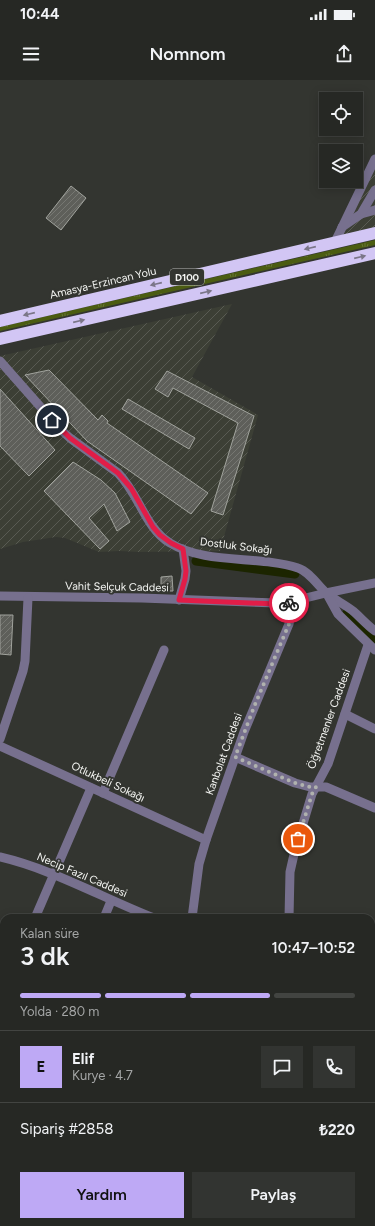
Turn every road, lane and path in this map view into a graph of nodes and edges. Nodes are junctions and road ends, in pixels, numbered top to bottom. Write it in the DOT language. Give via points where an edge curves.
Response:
graph roads {
  1 [pos="375,159"];
  2 [pos="375,190"];
  3 [pos="375,210"];
  4 [pos="361,214"];
  5 [pos="342,228"];
  6 [pos="375,233"];
  7 [pos="335,242"];
  8 [pos="375,253"];
  9 [pos="0,321"];
  10 [pos="0,339"];
  11 [pos="0,360"];
  12 [pos="183,549"];
  13 [pos="375,584"];
  14 [pos="326,593"];
  15 [pos="0,596"];
  16 [pos="28,598"];
  17 [pos="179,600"];
  18 [pos="289,602"];
  19 [pos="375,632"];
  20 [pos="372,648"];
  21 [pos="164,650"];
  22 [pos="345,714"];
  23 [pos="375,729"];
  24 [pos="0,739"];
  25 [pos="1,750"];
  26 [pos="235,757"];
  27 [pos="316,787"];
  28 [pos="91,788"];
  29 [pos="103,793"];
  30 [pos="375,808"];
  31 [pos="206,840"];
  32 [pos="0,857"];
  33 [pos="54,875"];
  34 [pos="111,900"];
  35 [pos="37,914"];
  36 [pos="106,914"];
  37 [pos="137,914"];
  38 [pos="193,914"];
  39 [pos="289,914"];
  1 -- 5 [label="street"];
  2 -- 4 [label="street"];
  3 -- 4 [label="street"];
  4 -- 5 [label="street"];
  5 -- 7 [label="street"];
  6 -- 7 [label="highway, Amasya-Erzincan Yolu / D100"];
  7 -- 9 [label="highway, Amasya-Erzincan Yolu / D100, one-way"];
  10 -- 8 [label="highway, D100, one-way"];
  11 -- 12 [label="street, Dostluk Sokağı" via="60,429 125,480 160,535"];
  12 -- 14 [label="street, Dostluk Sokağı" via="204,555 256,560 299,568"];
  12 -- 17 [label="street" via="186,571"];
  13 -- 14 [label="street, Vahit Selçuk Caddesi"];
  14 -- 18 [label="street, Vahit Selçuk Caddesi"];
  14 -- 19 [label="street, Dostluk Sokağı" via="354,612"];
  14 -- 20 [label="street, Dostluk Sokağı" via="338,614"];
  15 -- 16 [label="street, Vahit Selçuk Caddesi"];
  16 -- 17 [label="street, Vahit Selçuk Caddesi"];
  16 -- 24 [label="street" via="27,650 24,666"];
  17 -- 18 [label="street, Vahit Selçuk Caddesi" via="277,604"];
  18 -- 26 [label="street, Kanbolat Caddesi" via="289,624"];
  20 -- 22 [label="street, Öğretmenler Caddesi"];
  21 -- 29 [label="street"];
  22 -- 23 [label="street"];
  22 -- 27 [label="street, Öğretmenler Caddesi" via="328,764"];
  25 -- 28 [label="street, Otlukbeli Sokağı"];
  26 -- 27 [label="street" via="295,783"];
  26 -- 31 [label="street, Kanbolat Caddesi"];
  27 -- 30 [label="street" via="331,789"];
  27 -- 39 [label="street, Öğretmenler Caddesi" via="292,860"];
  28 -- 29 [label="street, Otlukbeli Sokağı"];
  28 -- 33 [label="street"];
  29 -- 31 [label="street, Otlukbeli Sokağı"];
  31 -- 38 [label="street, Kanbolat Caddesi" via="199,864"];
  32 -- 33 [label="street, Necip Fazıl Caddesi"];
  33 -- 34 [label="street, Necip Fazıl Caddesi"];
  33 -- 35 [label="street"];
  34 -- 36 [label="street"];
  34 -- 37 [label="street, Necip Fazıl Caddesi"];
}
